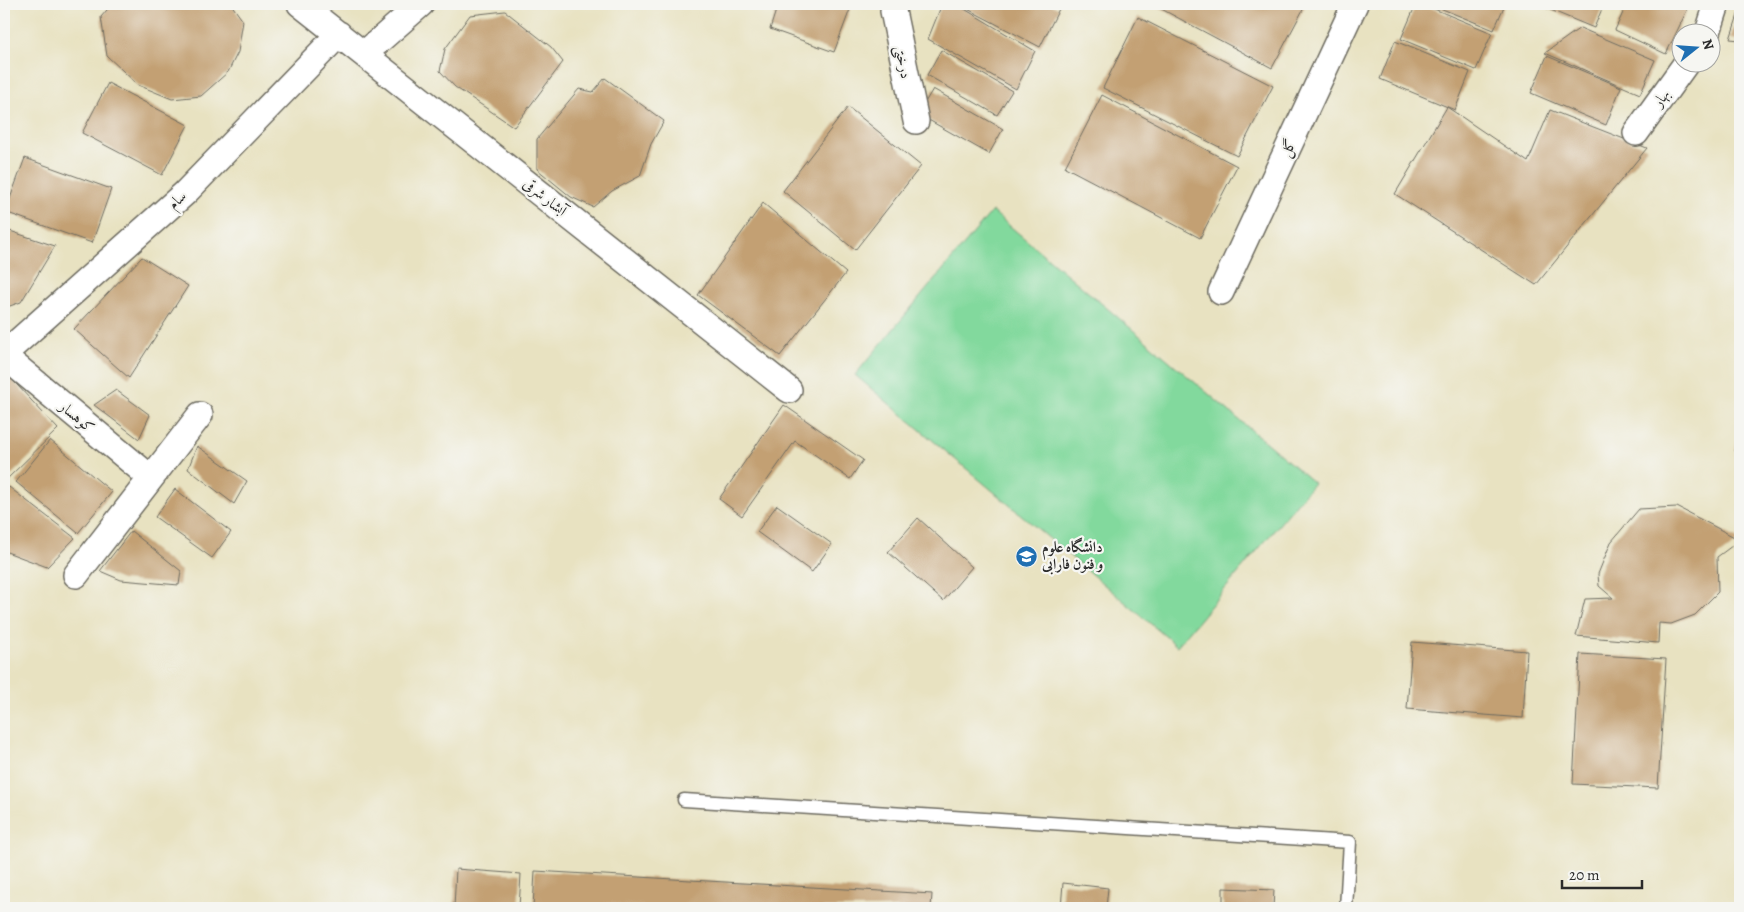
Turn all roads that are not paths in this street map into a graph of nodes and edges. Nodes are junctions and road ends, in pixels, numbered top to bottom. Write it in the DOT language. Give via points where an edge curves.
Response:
graph roads {
  1 [pos="300,4"];
  2 [pos="421,4"];
  3 [pos="894,4"];
  4 [pos="1355,4"];
  5 [pos="1717,4"];
  6 [pos="1711,22"];
  7 [pos="339,34"];
  8 [pos="364,54"];
  9 [pos="1680,72"];
  10 [pos="916,121"];
  11 [pos="1636,133"];
  12 [pos="1221,292"];
  13 [pos="4,355"];
  14 [pos="789,390"];
  15 [pos="200,415"];
  16 [pos="151,478"];
  17 [pos="76,575"];
  18 [pos="684,800"];
  19 [pos="1346,908"];
  1 -- 7 [label="street, آبشار شرقی"];
  2 -- 8 [label="street"];
  3 -- 10 [label="street, درختی"];
  4 -- 12 [label="street, گل"];
  5 -- 6 [label="street"];
  7 -- 8 [label="street, آبشار شرقی"];
  7 -- 13 [label="street, سام" via="185,193"];
  8 -- 14 [label="street, آبشار شرقی"];
  9 -- 11 [label="street, بهار"];
  13 -- 16 [label="street, کوهسار"];
  15 -- 16 [label="street"];
  16 -- 17 [label="street"];
  18 -- 19 [label="lane" via="1350,842"];
}
